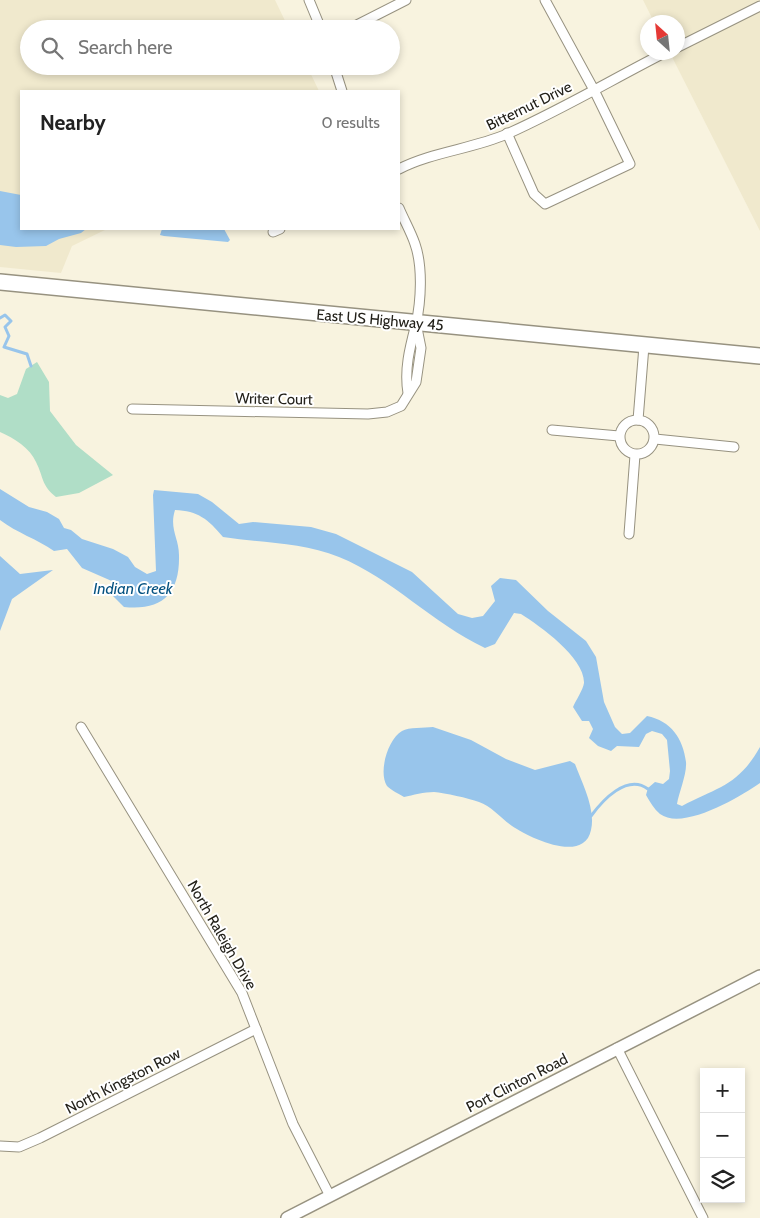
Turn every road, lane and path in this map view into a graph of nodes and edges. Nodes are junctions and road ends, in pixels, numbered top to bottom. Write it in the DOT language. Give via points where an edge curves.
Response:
graph roads {
  1 [pos="309,0"];
  2 [pos="406,0"];
  3 [pos="545,0"];
  4 [pos="760,6"];
  5 [pos="317,20"];
  6 [pos="367,20"];
  7 [pos="685,44"];
  8 [pos="651,60"];
  9 [pos="337,75"];
  10 [pos="342,90"];
  11 [pos="594,90"];
  12 [pos="507,134"];
  13 [pos="400,168"];
  14 [pos="400,210"];
  15 [pos="0,282"];
  16 [pos="416,323"];
  17 [pos="644,346"];
  18 [pos="760,356"];
  19 [pos="132,409"];
  20 [pos="638,420"];
  21 [pos="552,430"];
  22 [pos="619,436"];
  23 [pos="655,439"];
  24 [pos="734,448"];
  25 [pos="635,455"];
  26 [pos="629,534"];
  27 [pos="81,727"];
  28 [pos="760,976"];
  29 [pos="256,1029"];
  30 [pos="617,1048"];
  31 [pos="0,1146"];
  32 [pos="330,1196"];
  33 [pos="287,1218"];
  34 [pos="703,1218"];
  1 -- 5 [label="street"];
  2 -- 6 [label="street"];
  3 -- 11 [label="street"];
  4 -- 7 [label="street"];
  8 -- 11 [label="street, Bitternut Drive"];
  9 -- 10 [label="street"];
  11 -- 12 [label="street, Bitternut Drive"];
  11 -- 12 [label="street" via="630,164 545,204 534,194"];
  12 -- 13 [label="street, Bitternut Drive"];
  14 -- 16 [label="street, Writer Court" via="415,245 420,274"];
  15 -- 16 [label="main road, East US Highway 45"];
  16 -- 17 [label="main road, East US Highway 45"];
  16 -- 19 [label="street, Writer Court" via="409,346 408,393 400,406 387,412"];
  17 -- 18 [label="main road, East US Highway 45"];
  17 -- 20 [label="street"];
  20 -- 22 [label="street" via="624,426"];
  20 -- 23 [label="street" via="652,428"];
  21 -- 22 [label="street"];
  22 -- 25 [label="street" via="623,448"];
  23 -- 24 [label="street"];
  23 -- 25 [label="street" via="650,450"];
  25 -- 26 [label="street"];
  27 -- 29 [label="street, North Raleigh Drive" via="242,993"];
  28 -- 30 [label="street, Port Clinton Road"];
  29 -- 31 [label="street, North Kingston Row" via="40,1138 19,1147"];
  29 -- 32 [label="street, North Raleigh Drive" via="292,1124"];
  30 -- 32 [label="street, Port Clinton Road"];
  30 -- 34 [label="street"];
  32 -- 33 [label="street, Port Clinton Road"];
}
